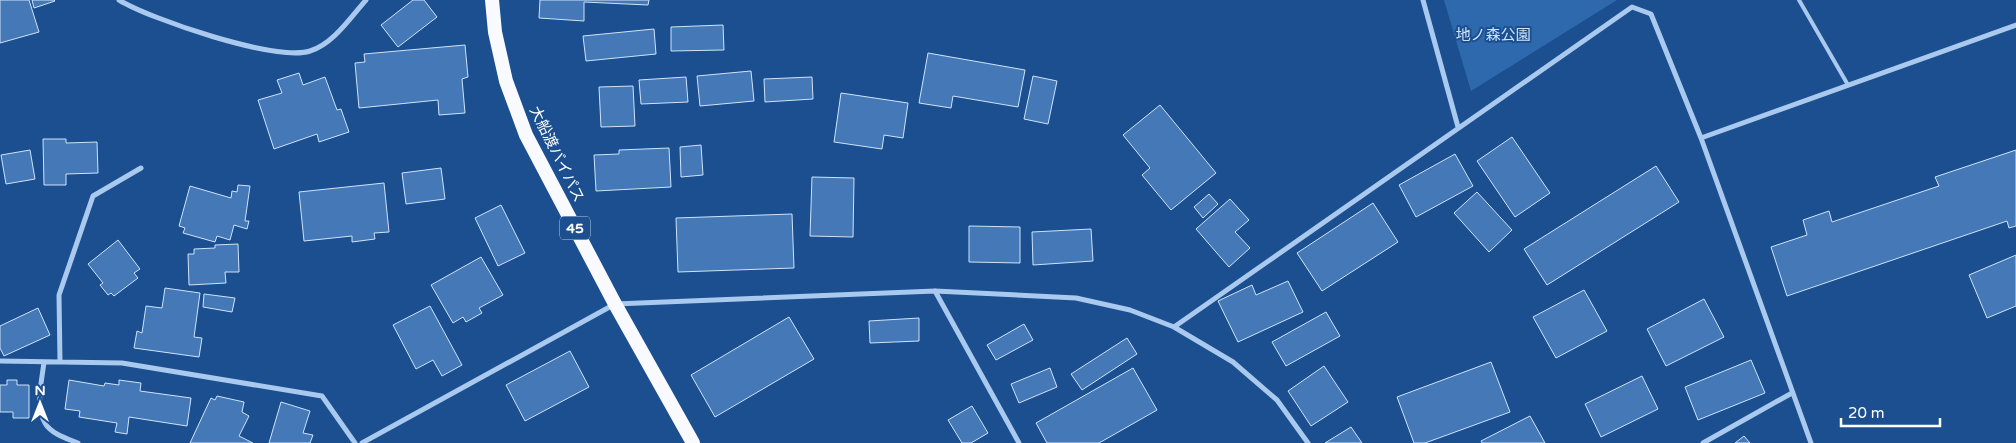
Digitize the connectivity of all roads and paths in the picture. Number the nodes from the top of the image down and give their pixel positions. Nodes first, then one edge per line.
1 (119, 0) edge
2 (366, 0) edge
3 (492, 0) edge
4 (1422, 0) edge
5 (1799, 0) edge
6 (2016, 24) edge
7 (1848, 85) junction
8 (1458, 127) junction
9 (1701, 138) junction
10 (141, 168) dead end
11 (935, 292) junction
12 (615, 304) junction
13 (1174, 327) junction
14 (0, 361) edge
15 (44, 362) junction
16 (60, 362) junction
17 (1792, 393) junction
18 (78, 443) edge
19 (355, 443) edge
20 (362, 443) edge
21 (693, 443) edge
22 (1019, 443) edge
23 (1308, 443) edge
24 (1703, 443) edge
25 (1811, 443) edge

1 - 2 street
3 - 12 highway, 大船渡バイパス / 45
4 - 8 street
5 - 7 lane
6 - 7 street
7 - 9 street
8 - 9 street
8 - 13 street
9 - 17 street
10 - 16 street
11 - 12 street
11 - 13 street
11 - 22 street
12 - 20 street
12 - 21 highway, 大船渡バイパス / 45
13 - 23 street
14 - 15 street
15 - 16 street
15 - 18 street
16 - 19 street
17 - 24 street
17 - 25 street

